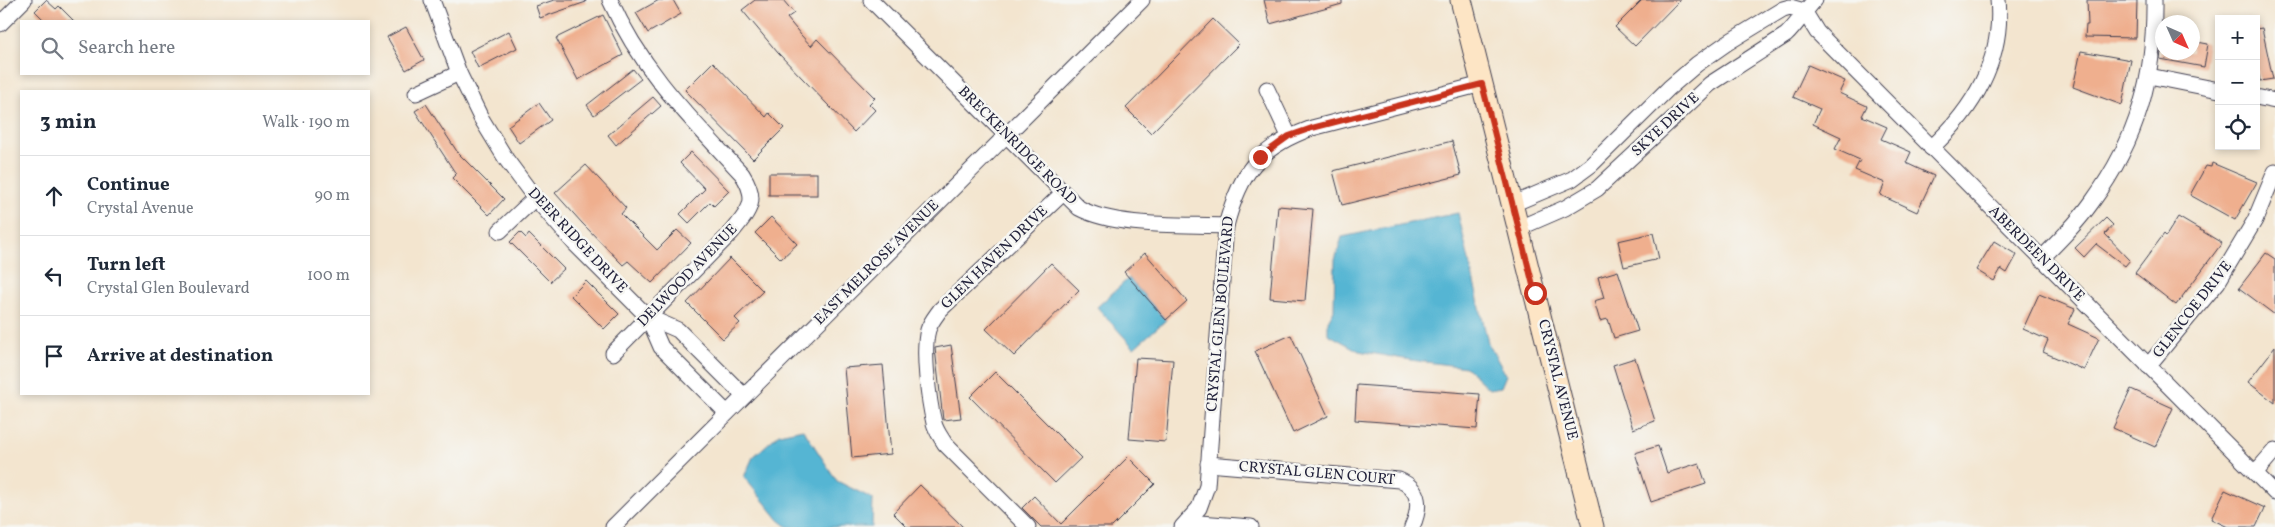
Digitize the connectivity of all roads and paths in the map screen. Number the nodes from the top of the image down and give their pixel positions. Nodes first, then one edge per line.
1 (24, 0) edge
2 (432, 0) edge
3 (610, 0) edge
4 (871, 0) edge
5 (1142, 0) edge
6 (1461, 0) edge
7 (1998, 0) edge
8 (2154, 0) edge
9 (1810, 5) edge
10 (0, 24) edge
11 (458, 74) junction
12 (2149, 76) junction
13 (1482, 84) junction
14 (2215, 89) edge
15 (1267, 90) dead end
16 (416, 93) dead end
17 (1663, 94) junction
18 (2260, 98) edge
19 (2275, 101) edge
20 (1670, 120) junction
21 (1006, 135) junction
22 (1289, 136) junction
23 (1931, 148) junction
24 (2275, 172) edge
25 (1063, 193) junction
26 (535, 198) junction
27 (1512, 204) junction
28 (1226, 226) junction
29 (1519, 228) junction
30 (500, 231) dead end
31 (2041, 260) junction
32 (648, 317) junction
33 (613, 353) dead end
34 (2148, 366) junction
35 (744, 396) junction
36 (727, 413) junction
37 (2275, 450) edge
38 (1208, 464) junction
39 (2255, 473) junction
40 (2275, 493) edge
41 (1185, 525) edge
42 (613, 527) edge
43 (1028, 527) edge
44 (1251, 527) edge
45 (1412, 527) edge
46 (1593, 527) edge

1 - 10 street
2 - 11 street, DEER RIDGE DRIVE
3 - 32 street, DELWOOD AVENUE
4 - 21 street, BRECKENRIDGE ROAD
5 - 21 street, EAST MELROSE AVENUE
6 - 13 street, CRYSTAL AVENUE
7 - 23 street
8 - 12 street
9 - 17 street, SKYE DRIVE
9 - 20 street, SKYE DRIVE
9 - 23 street, ABERDEEN DRIVE
11 - 16 street
11 - 26 street, DEER RIDGE DRIVE
12 - 14 street
12 - 31 street
13 - 22 street, CRYSTAL GLEN BOULEVARD
13 - 27 street, CRYSTAL AVENUE
15 - 22 street
17 - 20 street
17 - 27 street, SKYE DRIVE
18 - 19 street
20 - 29 street, SKYE DRIVE
21 - 25 street, BRECKENRIDGE ROAD
21 - 35 street, EAST MELROSE AVENUE
22 - 28 street, CRYSTAL GLEN BOULEVARD
23 - 31 street, ABERDEEN DRIVE
24 - 34 street, GLENCOE DRIVE
25 - 28 street, BRECKENRIDGE ROAD
25 - 43 street, GLEN HAVEN DRIVE
26 - 30 street
26 - 32 street, DEER RIDGE DRIVE
27 - 29 street, CRYSTAL AVENUE
28 - 38 street, CRYSTAL GLEN BOULEVARD
29 - 46 street, CRYSTAL AVENUE
31 - 34 street, ABERDEEN DRIVE
32 - 33 street, DELWOOD AVENUE
32 - 35 street, DEER RIDGE DRIVE
32 - 36 street, DEER RIDGE DRIVE
34 - 39 street, ABERDEEN DRIVE
35 - 36 street, EAST MELROSE AVENUE
36 - 42 street, EAST MELROSE AVENUE
37 - 39 street
38 - 41 street, CRYSTAL GLEN BOULEVARD
38 - 45 street, CRYSTAL GLEN COURT
39 - 40 street, ABERDEEN DRIVE
41 - 44 street

